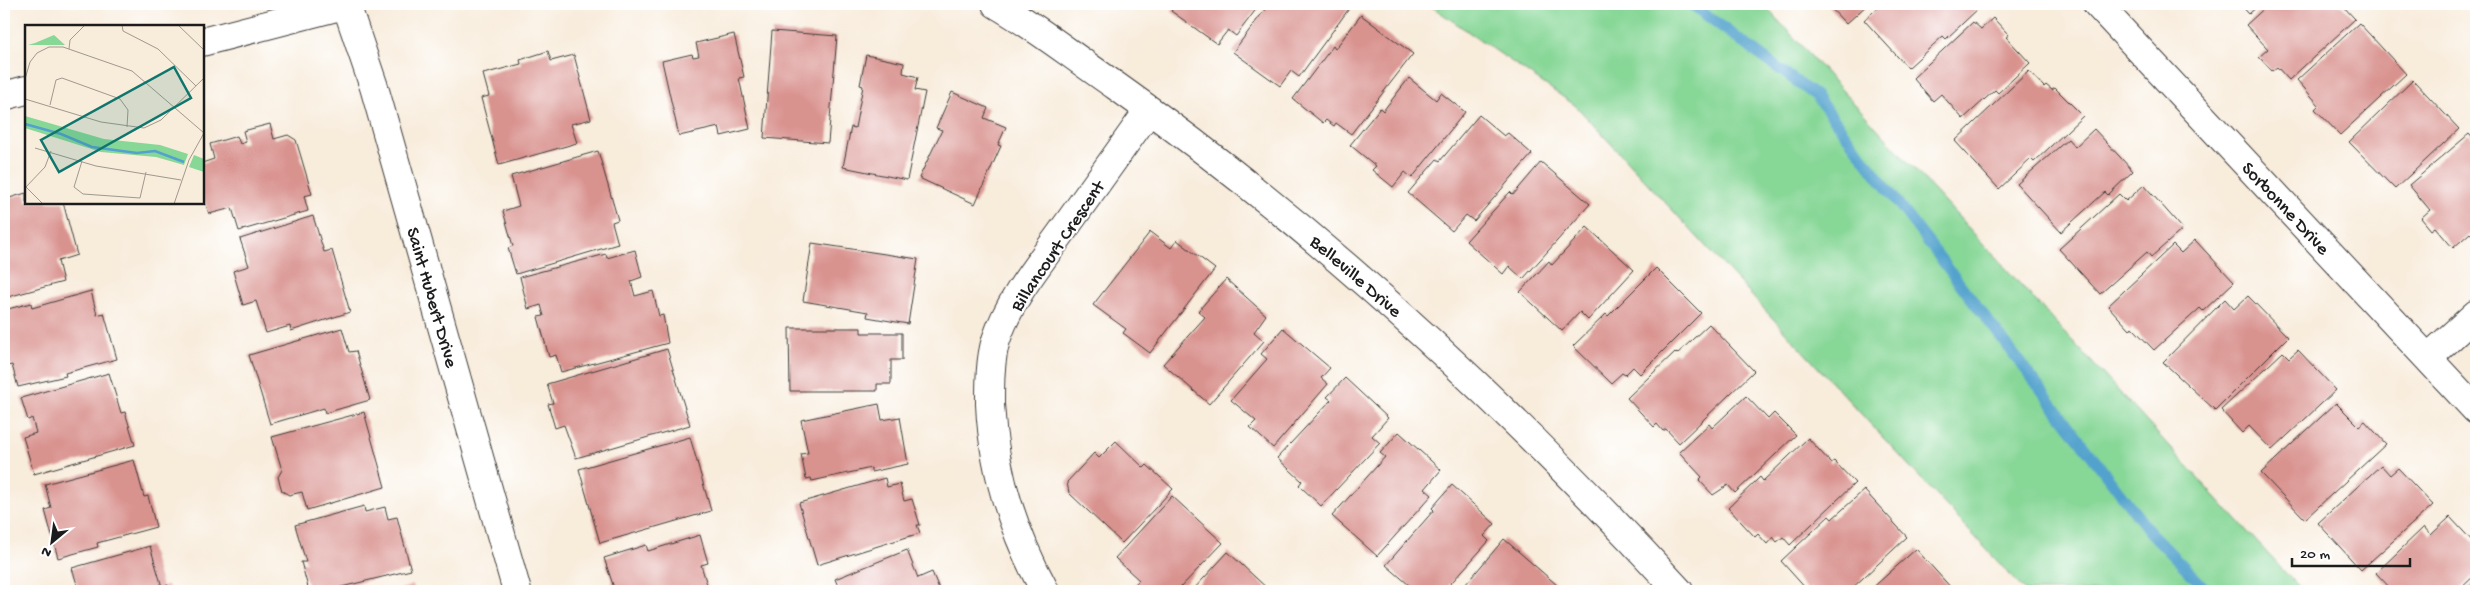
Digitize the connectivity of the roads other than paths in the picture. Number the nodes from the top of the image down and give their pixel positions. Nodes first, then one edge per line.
1 (347, 4) edge
2 (996, 4) edge
3 (2097, 4) edge
4 (204, 41) edge
5 (25, 90) edge
6 (4, 96) edge
7 (1149, 110) junction
8 (2476, 314) edge
9 (2428, 358) junction
10 (2476, 410) edge
11 (517, 591) edge
12 (1045, 591) edge
13 (1679, 591) edge

1 - 4 street
1 - 11 street, Saint Hubert Drive
2 - 7 street, Belleville Drive
3 - 9 street, Sorbonne Drive
5 - 6 street
7 - 12 street, Billancourt Crescent
7 - 13 street, Belleville Drive
8 - 9 street
9 - 10 street, Sorbonne Drive

